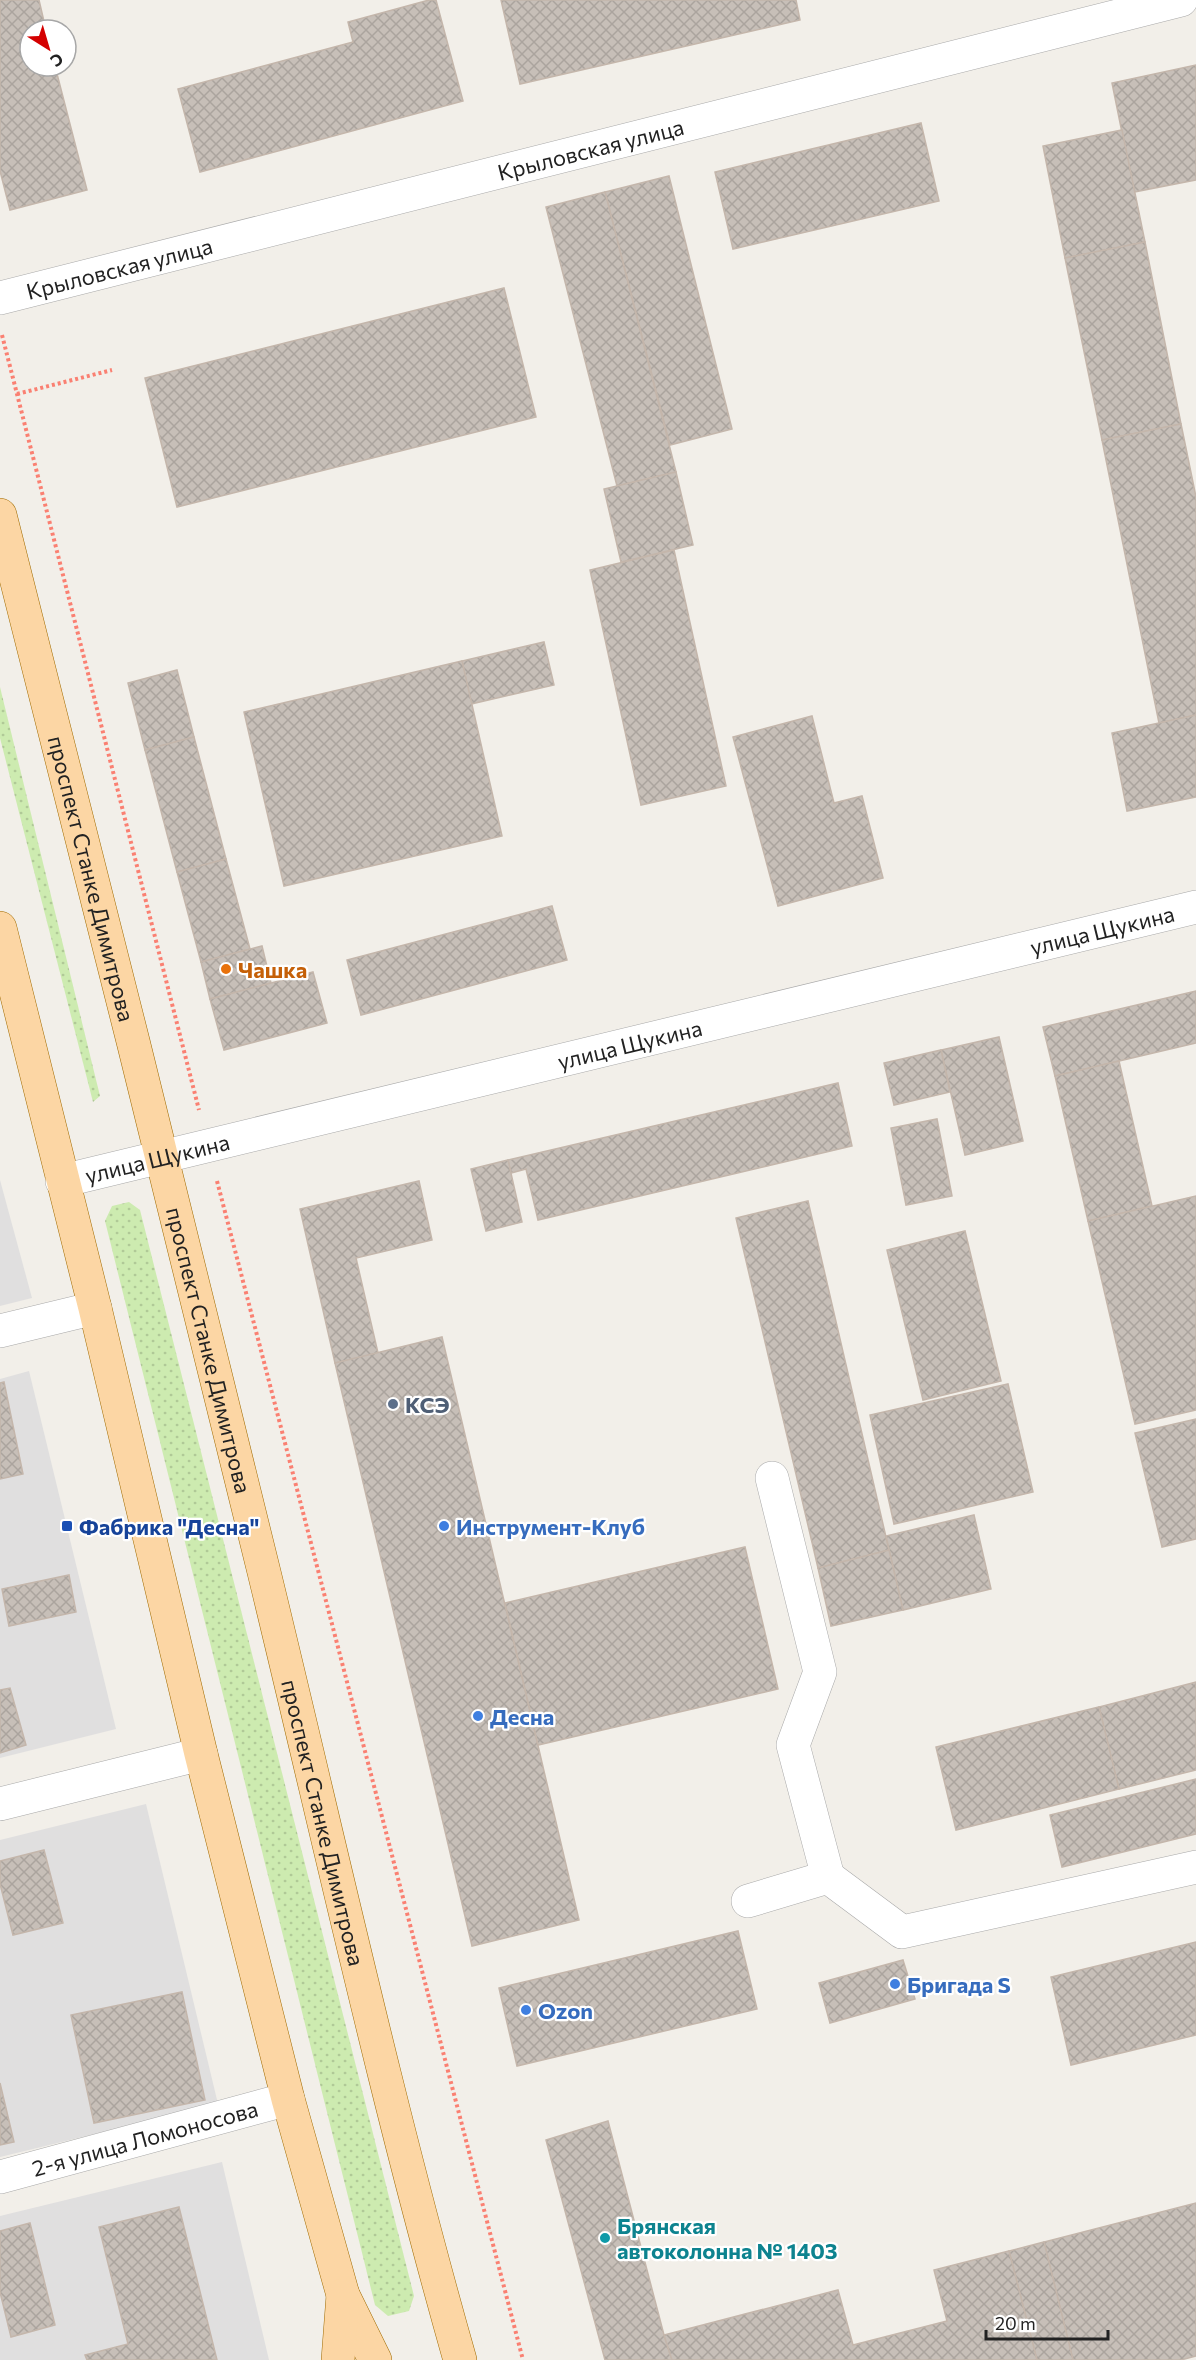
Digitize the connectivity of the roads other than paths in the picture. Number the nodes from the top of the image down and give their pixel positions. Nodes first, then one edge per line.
1 (1181, 0) edge
2 (0, 298) edge
3 (0, 515) edge
4 (1196, 907) edge
5 (0, 928) edge
6 (163, 1157) junction
7 (63, 1181) junction
8 (95, 1308) junction
9 (0, 1331) edge
10 (772, 1478) dead end
11 (201, 1754) junction
12 (0, 1804) edge
13 (1196, 1867) edge
14 (828, 1877) junction
15 (748, 1901) dead end
16 (288, 2099) junction
17 (0, 2177) edge
18 (437, 2277) junction
19 (343, 2295) junction
20 (338, 2360) edge
21 (375, 2360) edge
22 (435, 2360) edge
23 (460, 2360) edge

1 - 2 street, Крыловская улица
3 - 6 main road, проспект Станке Димитрова
4 - 6 street, улица Щукина
5 - 7 main road
6 - 7 street, улица Щукина
6 - 18 main road, проспект Станке Димитрова
7 - 8 main road
8 - 9 street
8 - 11 main road
10 - 14 street
11 - 12 street
11 - 16 main road
13 - 14 street
14 - 15 street
16 - 17 street, 2-я улица Ломоносова
16 - 19 main road
18 - 22 main road
18 - 23 main road, проспект Станке Димитрова
19 - 20 main road
19 - 21 main road

